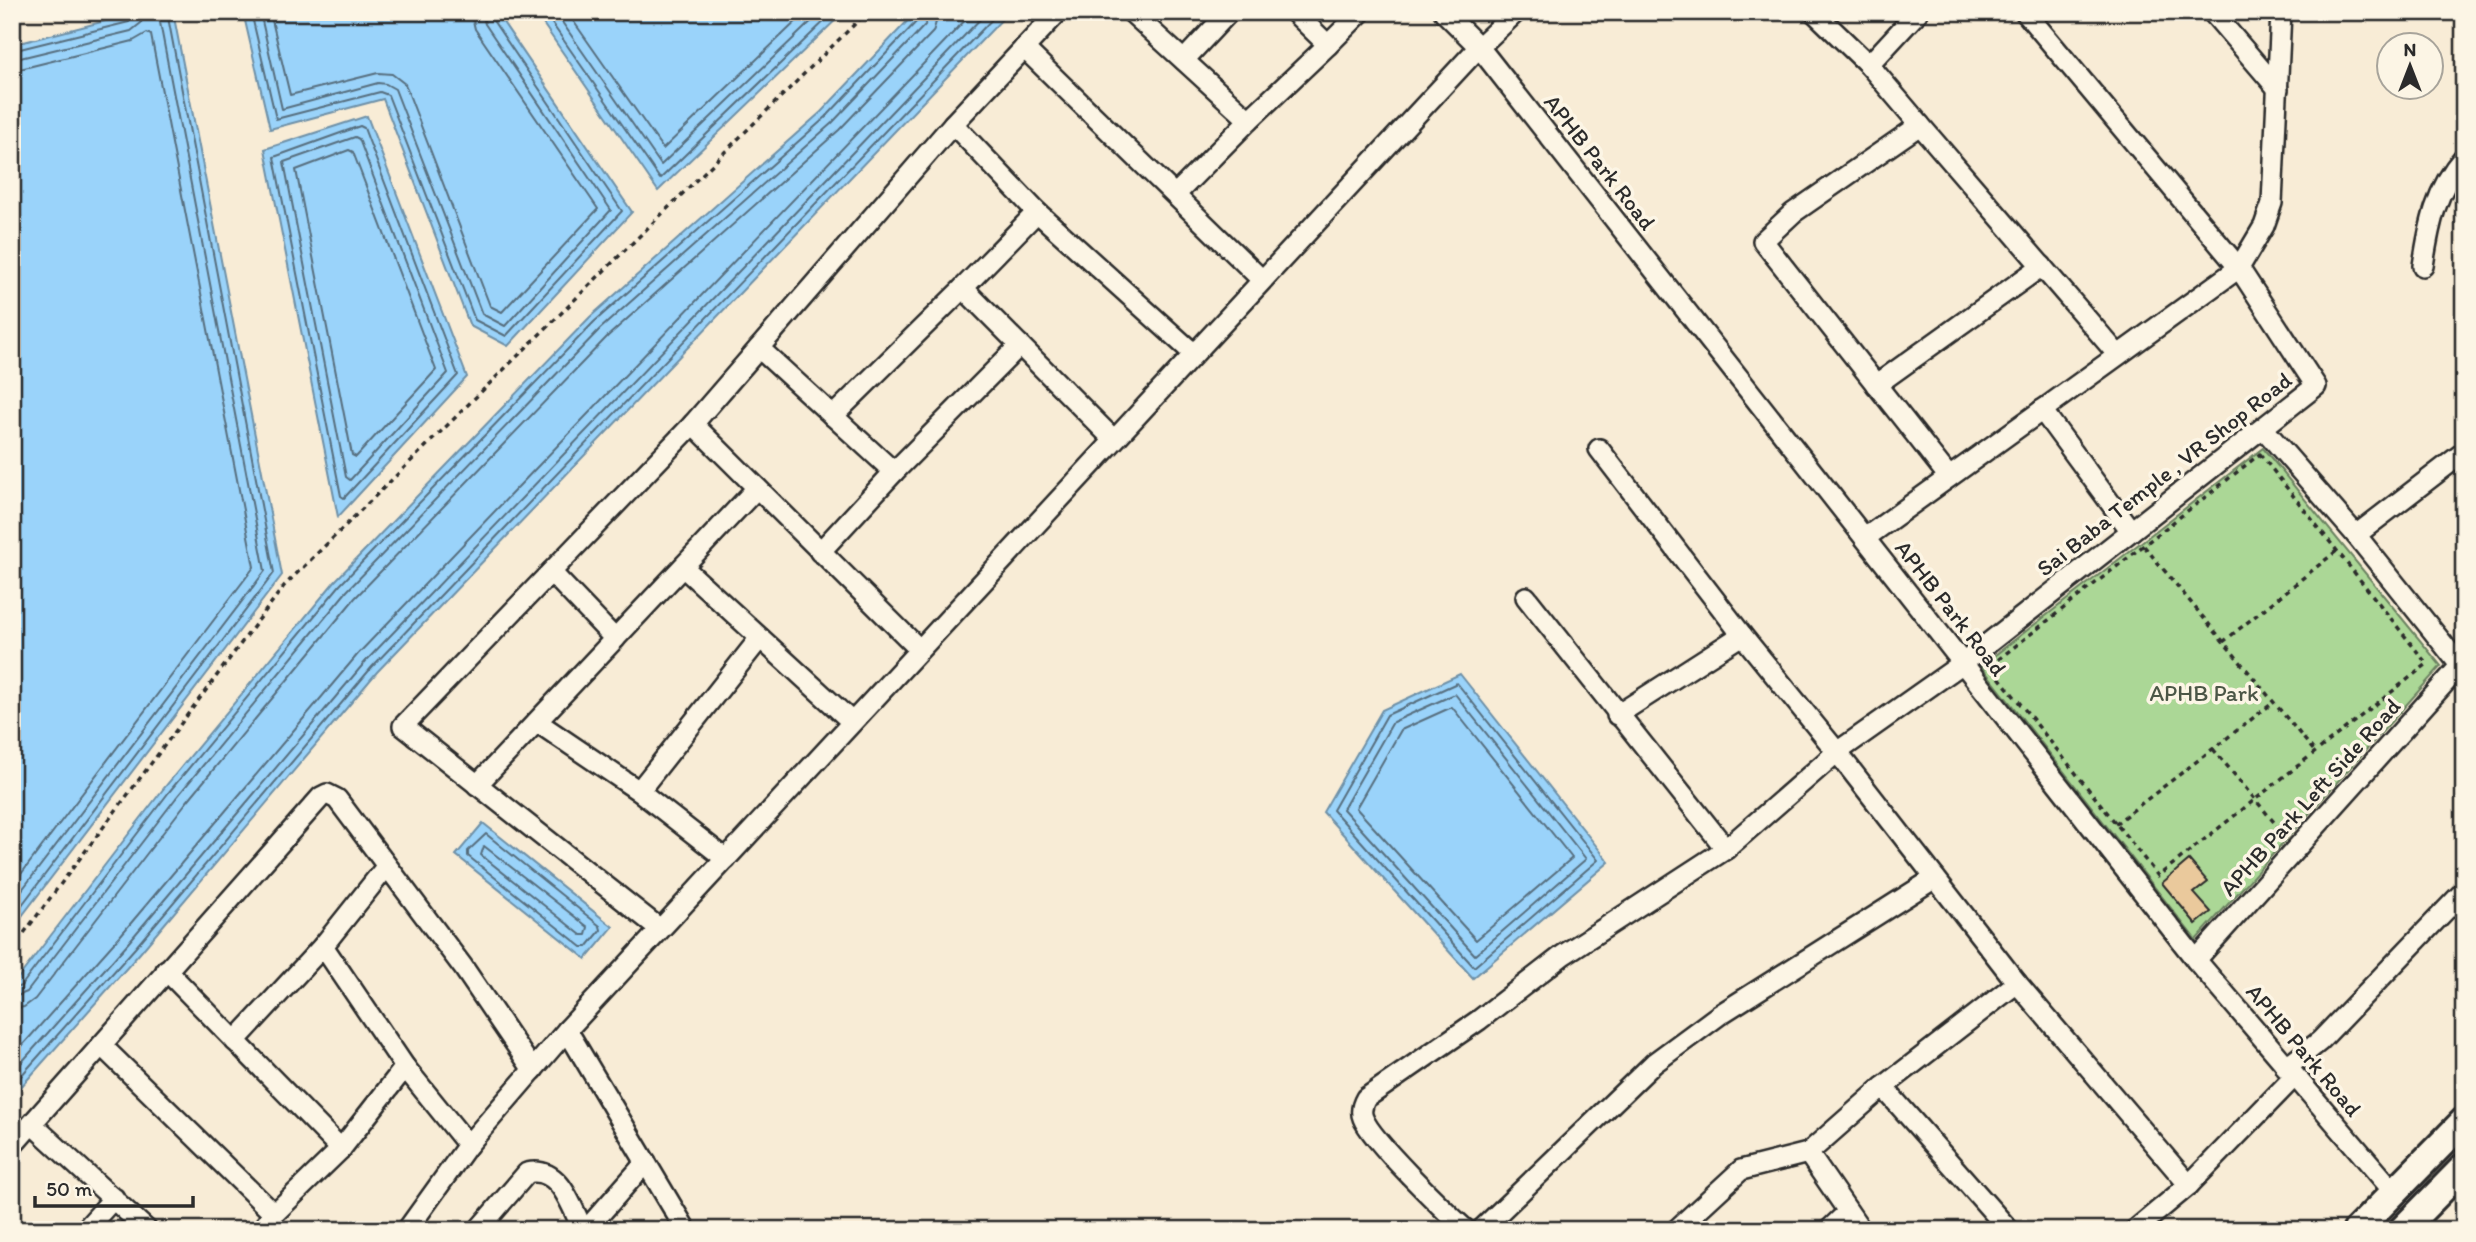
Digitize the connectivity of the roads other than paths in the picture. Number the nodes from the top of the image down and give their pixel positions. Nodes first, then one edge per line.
1 (1058, 12) edge
2 (1131, 12) edge
3 (1229, 12) edge
4 (1294, 12) edge
5 (1361, 12) edge
6 (1444, 12) edge
7 (1516, 12) edge
8 (1814, 12) edge
9 (1919, 12) edge
10 (2025, 12) edge
11 (2212, 12) edge
12 (2281, 12) edge
13 (1328, 45) junction
14 (1479, 47) junction
15 (1024, 48) junction
16 (1184, 60) junction
17 (1869, 65) junction
18 (2278, 89) junction
19 (1249, 120) junction
20 (953, 124) junction
21 (1920, 125) junction
22 (2464, 157) edge
23 (1176, 194) junction
24 (1037, 212) junction
25 (2042, 266) junction
26 (2423, 266) dead end
27 (2239, 268) junction
28 (1261, 279) junction
29 (963, 288) junction
30 (1020, 345) junction
31 (759, 348) junction
32 (1192, 353) junction
33 (2118, 355) junction
34 (1876, 385) junction
35 (2042, 410) junction
36 (833, 416) junction
37 (693, 424) junction
38 (2263, 428) junction
39 (1113, 439) junction
40 (1599, 449) dead end
41 (2464, 452) edge
42 (894, 472) junction
43 (1949, 477) junction
44 (757, 488) junction
45 (2356, 535) junction
46 (1865, 538) junction
47 (2137, 538) junction
48 (820, 552) junction
49 (683, 567) junction
50 (551, 572) junction
51 (1526, 597) dead end
52 (1742, 635) junction
53 (760, 638) junction
54 (615, 639) junction
55 (919, 649) junction
56 (1963, 663) junction
57 (2462, 668) edge
58 (1617, 715) junction
59 (537, 722) junction
60 (852, 722) junction
61 (1838, 752) junction
62 (477, 785) junction
63 (639, 791) junction
64 (1726, 849) junction
65 (726, 859) junction
66 (386, 867) junction
67 (1935, 878) junction
68 (2464, 891) edge
69 (660, 929) junction
70 (323, 946) junction
71 (2196, 960) junction
72 (166, 970) junction
73 (2017, 983) junction
74 (559, 1040) junction
75 (235, 1041) junction
76 (102, 1046) junction
77 (405, 1067) junction
78 (533, 1070) junction
79 (2290, 1073) junction
80 (1882, 1087) junction
81 (2464, 1121) edge
82 (33, 1125) junction
83 (468, 1144) junction
84 (12, 1146) edge
85 (341, 1149) junction
86 (1808, 1153) junction
87 (646, 1162) junction
88 (2464, 1167) edge
89 (2189, 1185) junction
90 (2394, 1192) junction
91 (114, 1198) junction
92 (1848, 1212) junction
93 (274, 1213) junction
94 (1460, 1228) edge
95 (85, 1230) edge
96 (148, 1230) edge
97 (261, 1230) edge
98 (407, 1230) edge
99 (478, 1230) edge
100 (584, 1230) edge
101 (686, 1230) edge
102 (1481, 1230) edge
103 (1675, 1230) edge
104 (1829, 1230) edge
105 (1861, 1230) edge
106 (2009, 1230) edge
107 (2135, 1230) edge
108 (2357, 1230) edge
109 (2402, 1230) edge

1 - 15 street
2 - 16 street
3 - 16 street
4 - 13 street
5 - 13 street
6 - 14 street, APHB Park Road
7 - 14 street
8 - 17 street
9 - 17 street
10 - 27 street
11 - 18 street
12 - 18 street
13 - 19 street
14 - 28 street
14 - 46 street, APHB Park Road
15 - 20 street
15 - 23 street
16 - 19 street
17 - 21 street
18 - 27 street
19 - 23 street
20 - 24 street
20 - 31 street
21 - 25 street
21 - 34 street
22 - 26 street
23 - 28 street
24 - 29 street
24 - 32 street
25 - 33 street
25 - 34 street
27 - 33 street
27 - 38 street, Sai Baba Temple , VR Shop Road
28 - 32 street
29 - 30 street
29 - 36 street
30 - 39 street
30 - 42 street
31 - 36 street
31 - 37 street
32 - 39 street
33 - 35 street
34 - 43 street
35 - 43 street
35 - 47 street
36 - 42 street
37 - 44 street
37 - 50 street
38 - 45 street
38 - 47 street, Sai Baba Temple , VR Shop Road
39 - 55 street
40 - 52 street
41 - 45 street
42 - 48 street
43 - 46 street
44 - 48 street
44 - 49 street
45 - 57 street
46 - 56 street, APHB Park Road
47 - 56 street, Sai Baba Temple , VR Shop Road
48 - 55 street
49 - 53 street
49 - 54 street
50 - 54 street
50 - 62 street
51 - 58 street
52 - 58 street
52 - 61 street
53 - 60 street
53 - 63 street
54 - 59 street
55 - 60 street
56 - 61 street, Sai Baba Temple , VR Shop Road
56 - 71 street, APHB Park Road
57 - 71 street, APHB Park Left Side Road
58 - 64 street
59 - 62 street
59 - 63 street
60 - 65 street
61 - 64 street, Sai Baba Temple , VR Shop Road
61 - 67 street
62 - 69 street
63 - 65 street
64 - 94 street, Sai Baba Temple , VR Shop Road
65 - 69 street
66 - 70 street
66 - 72 street
66 - 78 street
67 - 73 street
67 - 102 street
68 - 79 street
69 - 74 street
70 - 75 street
70 - 77 street
71 - 79 street, APHB Park Road
72 - 75 street
72 - 76 street
73 - 80 street
73 - 89 street
74 - 78 street
74 - 87 street
75 - 85 street
76 - 82 street
76 - 93 street
77 - 83 street
77 - 85 street
78 - 83 street
79 - 89 street
79 - 90 street, APHB Park Road
80 - 86 street
80 - 106 street
81 - 90 main road
82 - 84 street
82 - 91 street
83 - 98 street
85 - 93 street
86 - 92 street
86 - 103 street
87 - 100 street
87 - 101 street
88 - 109 main road
89 - 107 street
90 - 108 main road
91 - 95 street
91 - 96 street
92 - 104 street
92 - 105 street
93 - 97 street
99 - 100 street

